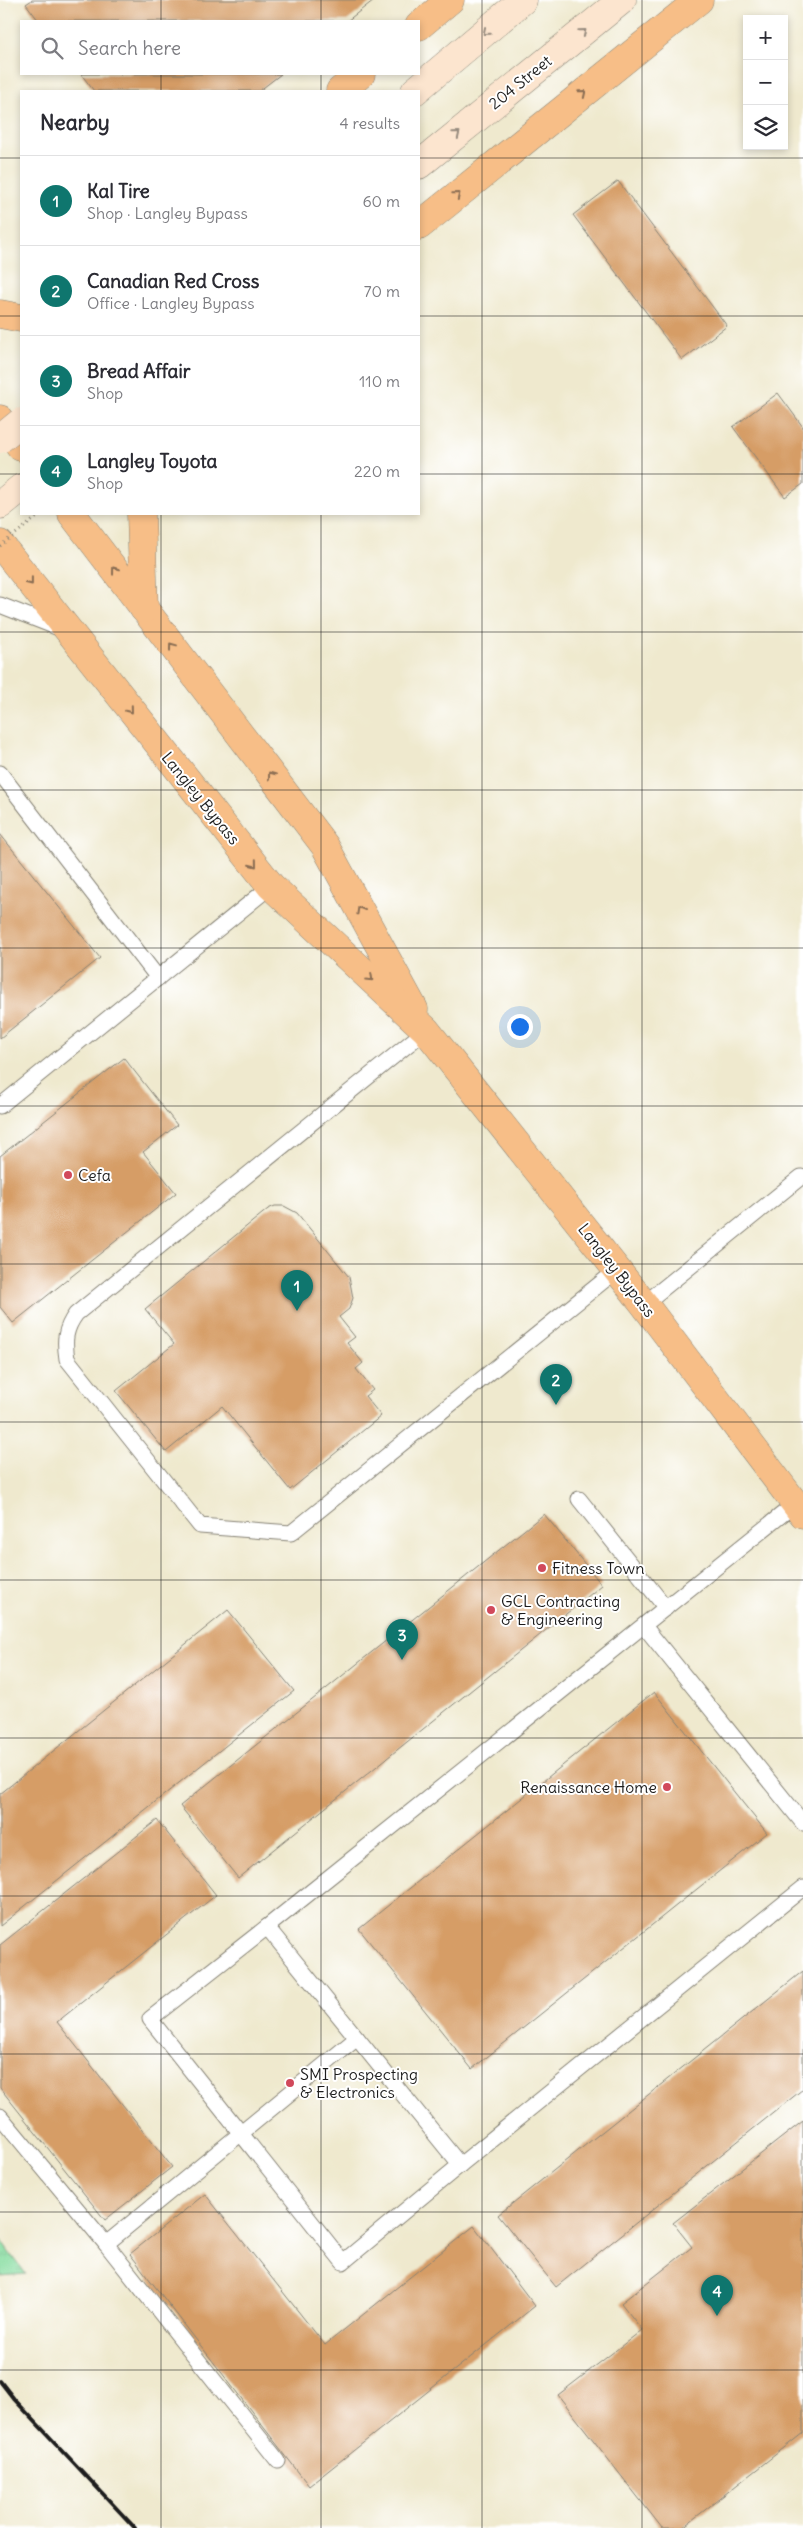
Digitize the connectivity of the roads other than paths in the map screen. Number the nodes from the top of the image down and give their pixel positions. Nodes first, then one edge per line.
1 (450, 0) edge
2 (523, 0) edge
3 (622, 0) edge
4 (699, 0) edge
5 (420, 25) edge
6 (360, 75) edge
7 (341, 90) edge
8 (416, 90) edge
9 (420, 164) edge
10 (420, 225) edge
11 (0, 314) edge
12 (20, 318) edge
13 (0, 419) edge
14 (20, 423) edge
15 (0, 439) edge
16 (20, 446) edge
17 (20, 489) edge
18 (0, 506) edge
19 (73, 515) edge
20 (141, 515) edge
21 (0, 545) edge
22 (0, 605) edge
23 (144, 609) junction
24 (68, 632) junction
25 (0, 773) edge
26 (271, 886) junction
27 (158, 978) junction
28 (426, 1030) junction
29 (0, 1106) edge
30 (801, 1178) dead end
31 (617, 1270) junction
32 (644, 1304) junction
33 (579, 1499) dead end
34 (800, 1505) edge
35 (666, 1608) junction
36 (644, 1626) junction
37 (803, 1823) edge
38 (803, 1888) edge
39 (267, 1927) junction
40 (357, 2038) junction
41 (0, 2116) edge
42 (241, 2133) junction
43 (460, 2165) junction
44 (106, 2244) junction
45 (278, 2462) dead end

1 - 5 highway
2 -> 8 main road
9 -> 3 main road, 204 Street
10 -> 4 highway
6 - 7 highway
11 - 12 highway
13 - 16 highway
14 - 15 main road, bridge
17 - 18 main road
23 -> 19 highway, Langley Bypass
20 - 23 highway
21 -> 24 highway, Langley Bypass
22 - 24 lane
28 -> 23 highway, Langley Bypass
24 -> 26 highway, Langley Bypass
25 - 27 lane
26 - 27 lane
26 -> 28 highway, Langley Bypass
27 - 29 lane
28 - 31 highway, Langley Bypass
28 - 31 lane
30 - 32 lane
31 - 32 highway, Langley Bypass
32 - 34 highway, Langley Bypass
33 - 35 lane
34 - 35 lane
35 - 36 lane
36 - 37 lane
36 - 39 lane
38 - 43 lane
39 - 40 lane
39 - 42 lane
40 - 42 lane
40 - 43 lane
41 - 44 lane
42 - 43 lane
42 - 44 lane
44 - 45 lane

